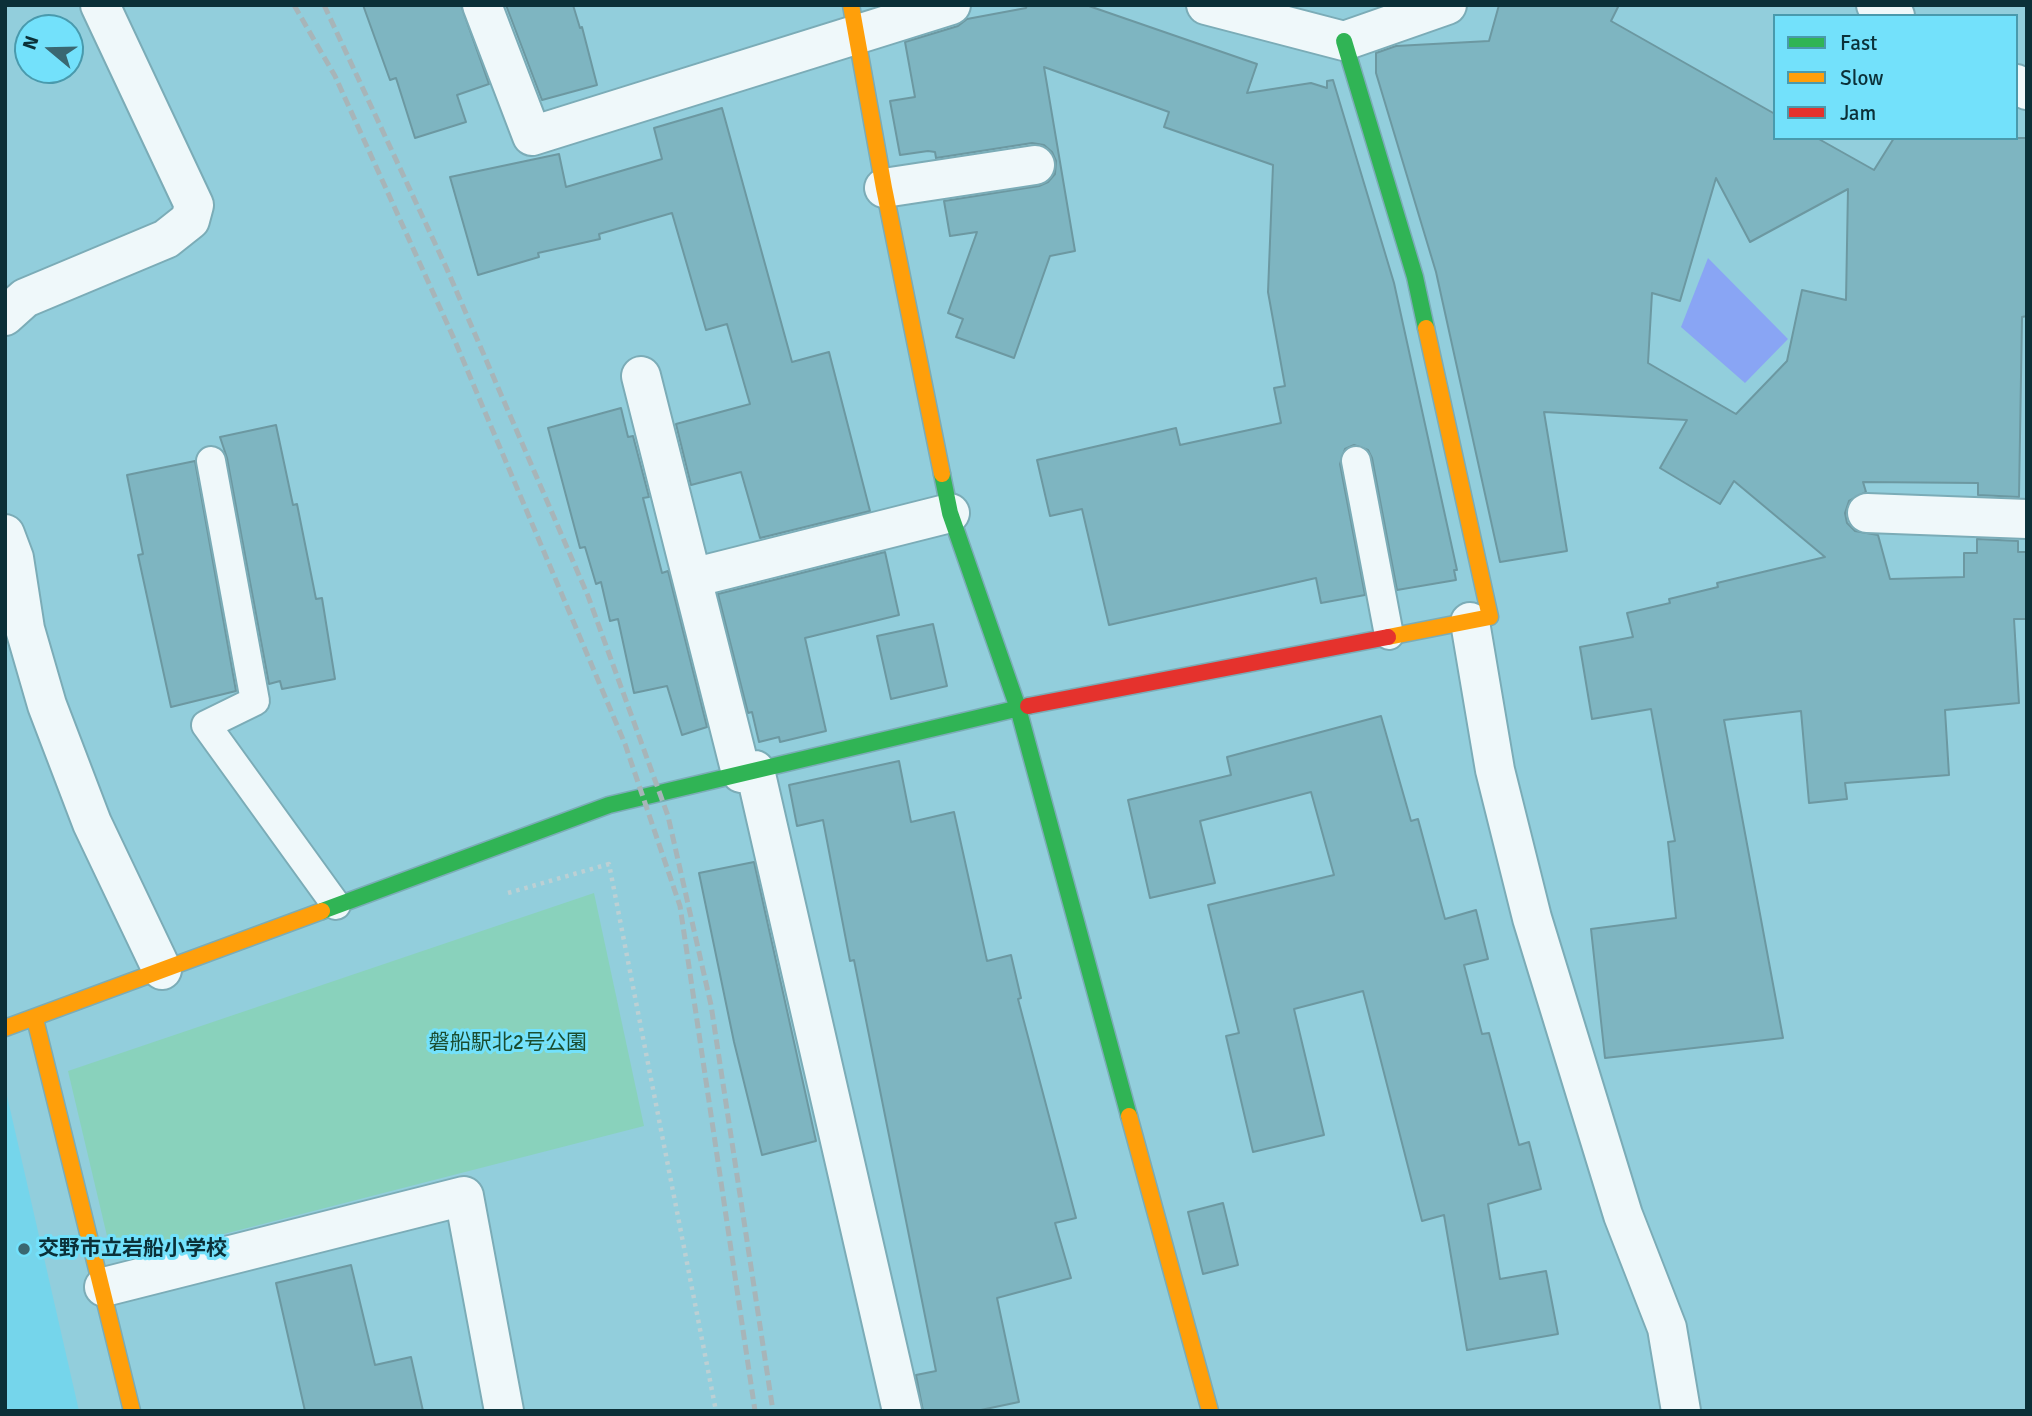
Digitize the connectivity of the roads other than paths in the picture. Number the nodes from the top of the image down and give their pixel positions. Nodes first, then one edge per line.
1 (100, 5) edge
2 (482, 5) edge
3 (951, 5) edge
4 (1206, 5) edge
5 (1447, 5) edge
6 (1876, 5) edge
7 (1892, 14) edge
8 (854, 21) edge
9 (1343, 41) junction
10 (1035, 165) dead end
11 (884, 188) junction
12 (5, 316) edge
13 (641, 376) dead end
14 (211, 461) dead end
15 (1356, 461) dead end
16 (950, 513) junction
17 (1867, 513) dead end
18 (2027, 519) edge
19 (5, 534) edge
20 (692, 578) junction
21 (1471, 622) junction
22 (15, 631) edge
23 (1389, 635) junction
24 (1018, 708) junction
25 (748, 772) junction
26 (337, 905) junction
27 (162, 970) junction
28 (35, 1019) junction
29 (5, 1028) edge
30 (104, 1287) junction
31 (132, 1411) edge
32 (504, 1411) edge
33 (902, 1411) edge
34 (1210, 1411) edge
35 (1681, 1411) edge

1 - 12 street
2 - 8 street
3 - 8 street
4 - 9 street
5 - 9 street
6 - 7 street
8 - 11 street
9 - 21 street
10 - 11 street
11 - 16 street
13 - 20 street
14 - 26 lane
15 - 23 lane
16 - 20 street
16 - 24 street
17 - 18 street
19 - 22 street
20 - 25 street
21 - 23 street
21 - 35 street
22 - 27 street
23 - 24 street
24 - 25 street
24 - 34 street
25 - 26 street
25 - 33 street
26 - 27 street
27 - 28 street
28 - 29 street
28 - 30 street
30 - 31 street
30 - 32 street

